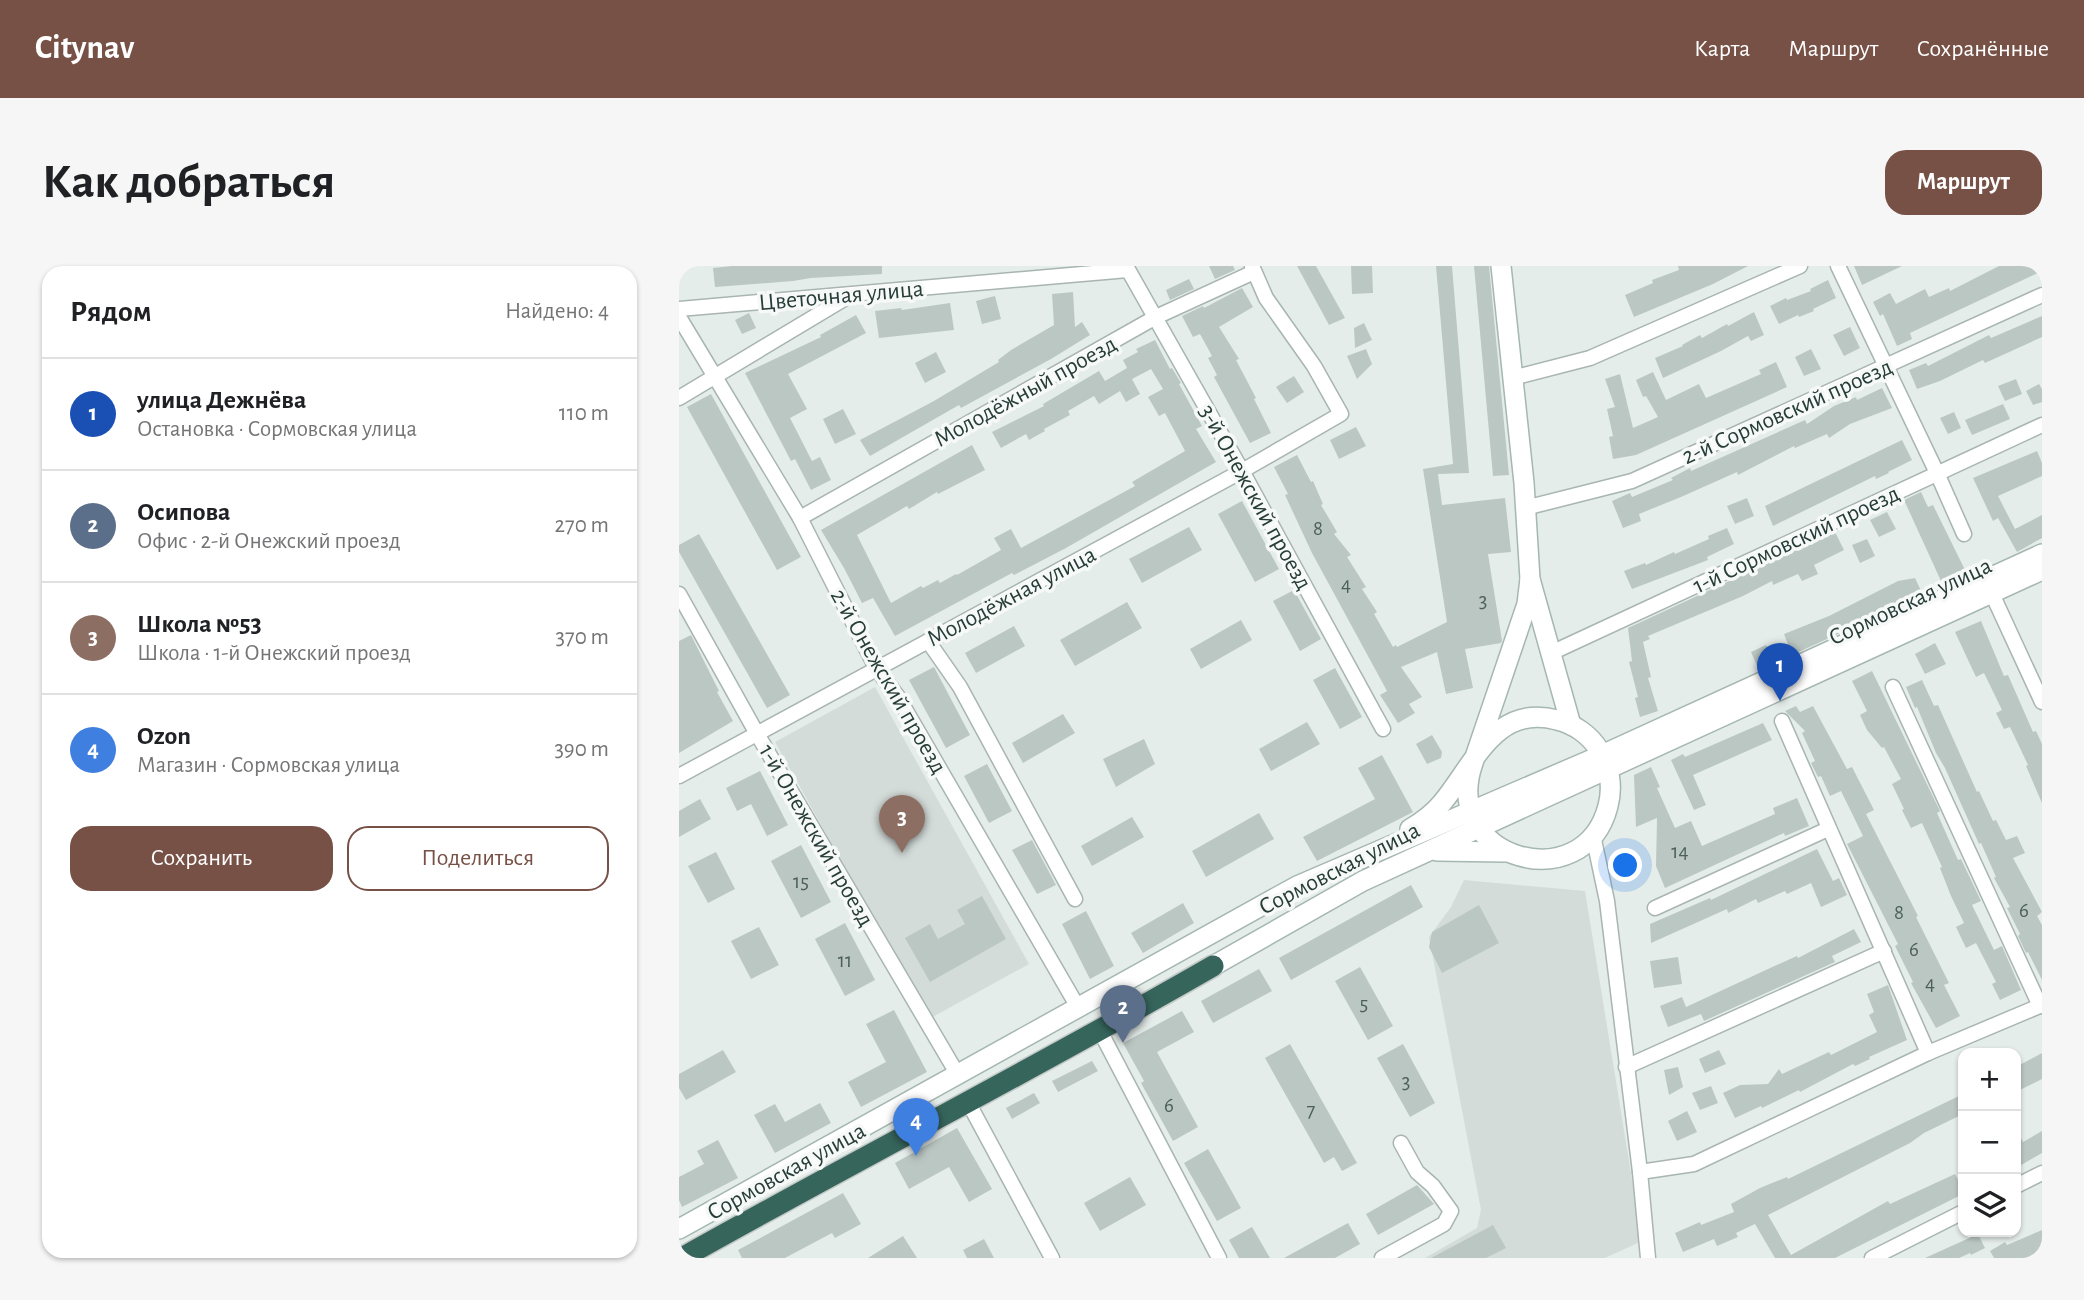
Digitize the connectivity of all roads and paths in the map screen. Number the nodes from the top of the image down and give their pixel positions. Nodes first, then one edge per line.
1 (1500, 266) edge
2 (1800, 266) edge
3 (1838, 266) edge
4 (1127, 268) edge
5 (1253, 269) edge
6 (853, 293) junction
7 (2042, 295) edge
8 (679, 309) edge
9 (679, 317) edge
10 (1156, 317) junction
11 (1886, 367) junction
12 (713, 377) junction
13 (1511, 378) junction
14 (679, 397) edge
15 (2042, 425) edge
16 (1242, 471) junction
17 (1937, 473) junction
18 (1525, 508) junction
19 (800, 518) junction
20 (1964, 534) dead end
21 (2042, 554) edge
22 (2042, 569) edge
23 (1530, 579) junction
24 (1989, 586) junction
25 (679, 594) edge
26 (928, 641) junction
27 (1551, 653) junction
28 (876, 668) junction
29 (1893, 687) dead end
30 (2042, 702) edge
31 (1782, 721) dead end
32 (1571, 725) junction
33 (1383, 729) dead end
34 (757, 732) junction
35 (1473, 762) junction
36 (1605, 762) junction
37 (679, 776) edge
38 (1475, 820) junction
39 (1828, 829) junction
40 (1593, 835) junction
41 (1506, 852) junction
42 (1423, 853) junction
43 (1357, 861) junction
44 (1315, 879) junction
45 (1075, 899) dead end
46 (1326, 900) junction
47 (1655, 908) dead end
48 (1884, 951) junction
49 (1213, 966) joint
50 (2041, 1005) edge
51 (1079, 1009) junction
52 (1100, 1031) junction
53 (1928, 1053) junction
54 (1626, 1067) junction
55 (958, 1075) junction
56 (968, 1102) junction
57 (1401, 1143) dead end
58 (1640, 1172) junction
59 (2042, 1173) edge
60 (2021, 1184) edge
61 (1958, 1215) edge
62 (679, 1229) edge
63 (682, 1258) edge
64 (1052, 1258) edge
65 (1219, 1258) edge
66 (1382, 1258) edge
67 (1648, 1258) edge
68 (1872, 1258) edge

1 - 13 main road
2 - 13 street
3 - 11 street
4 - 6 street, Цветочная улица
4 - 10 street, 3-й Онежский проезд
5 - 10 street, Молодёжный проезд
5 - 16 street, Молодёжная улица
6 - 8 street, Цветочная улица
6 - 12 street
7 - 11 street, 2-й Сормовский проезд
9 - 12 street, 2-й Онежский проезд
10 - 16 street, 3-й Онежский проезд
10 - 19 street, Молодёжный проезд
11 - 17 street
11 - 18 street, 2-й Сормовский проезд
12 - 14 street
12 - 19 street, 2-й Онежский проезд
13 - 18 main road
15 - 17 street, 1-й Сормовский проезд
16 - 26 street, Молодёжная улица
16 - 33 street, 3-й Онежский проезд
17 - 20 street
17 - 27 street, 1-й Сормовский проезд
18 - 23 main road
19 - 28 street, 2-й Онежский проезд
21 - 24 main road, Сормовская улица
22 - 24 main road, Сормовская улица
23 - 27 main road
23 - 35 main road
24 - 30 street
24 - 36 main road, Сормовская улица
25 - 34 street, 1-й Онежский проезд
26 - 28 street, Молодёжная улица
26 - 45 street
27 - 32 main road
28 - 34 street, Молодёжная улица
28 - 51 street, 2-й Онежский проезд
29 - 50 street
31 - 39 street
32 - 35 main road
32 - 36 main road
34 - 37 street, Молодёжная улица
34 - 55 street, 1-й Онежский проезд
35 - 38 main road
35 - 43 main road
36 - 38 main road, Сормовская улица
36 - 40 main road
38 - 41 main road
38 - 42 main road, Сормовская улица
38 - 43 main road, Сормовская улица
39 - 47 street
39 - 48 street
40 - 41 main road
40 - 54 street
41 - 42 main road
42 - 46 main road, Сормовская улица
43 - 44 main road, Сормовская улица
44 - 46 street
44 - 51 main road, Сормовская улица
46 - 49 main road, Сормовская улица
48 - 53 street
48 - 54 street
49 - 52 highway, Сормовская улица
50 - 53 street
51 - 55 main road, Сормовская улица
52 - 56 highway, Сормовская улица
52 - 65 street
53 - 58 street
54 - 58 street
55 - 62 main road, Сормовская улица
56 - 63 highway, Сормовская улица
56 - 64 street
57 - 66 street
58 - 67 street
59 - 60 street
61 - 68 street

